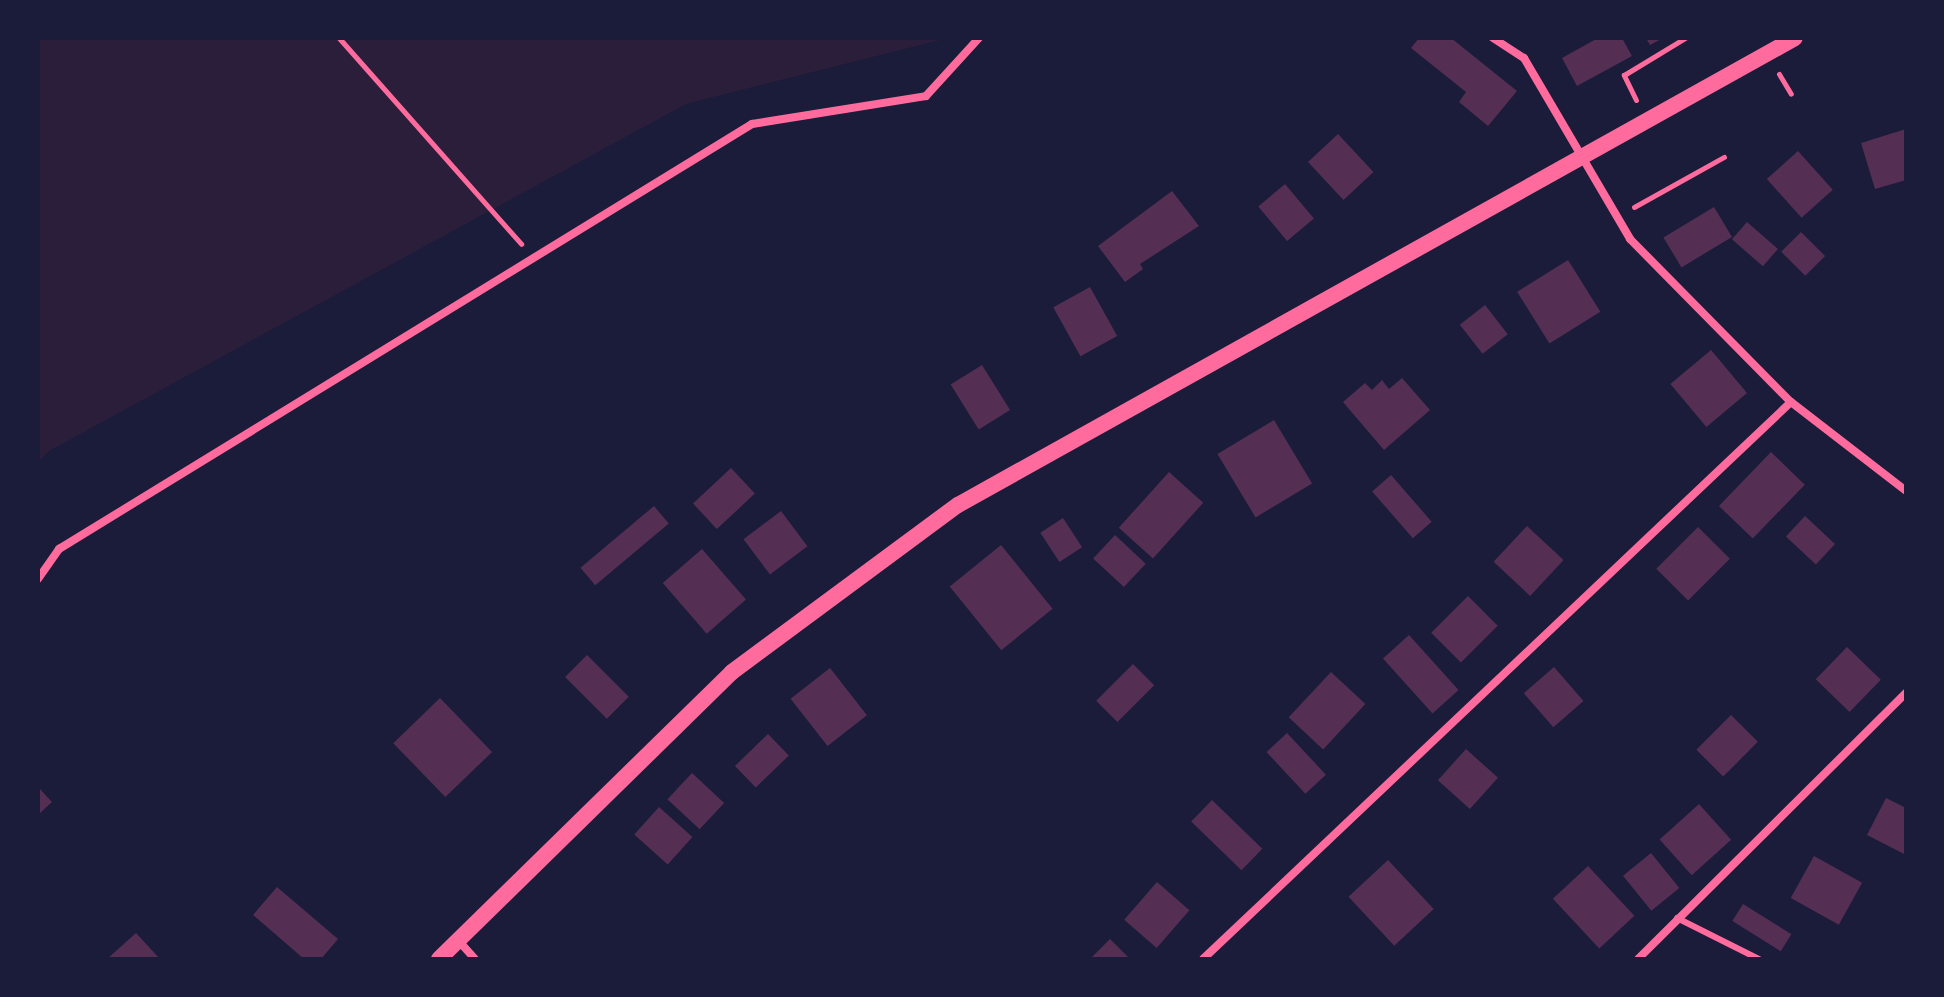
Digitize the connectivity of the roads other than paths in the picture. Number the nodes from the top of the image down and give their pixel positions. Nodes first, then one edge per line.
1 (979, 38) edge
2 (1493, 38) edge
3 (1795, 38) edge
4 (1585, 158) junction
5 (1791, 402) junction
6 (1906, 491) edge
7 (38, 579) edge
8 (1906, 693) edge
9 (1677, 918) junction
10 (456, 939) junction
11 (439, 959) edge
12 (475, 959) edge
13 (1203, 959) edge
14 (1638, 959) edge
15 (1759, 959) edge

1 - 7 street
2 - 4 street
3 - 4 main road
4 - 5 street
4 - 10 main road
5 - 6 street
5 - 13 street
8 - 9 street
9 - 14 street
9 - 15 lane
10 - 11 main road
10 - 12 street

